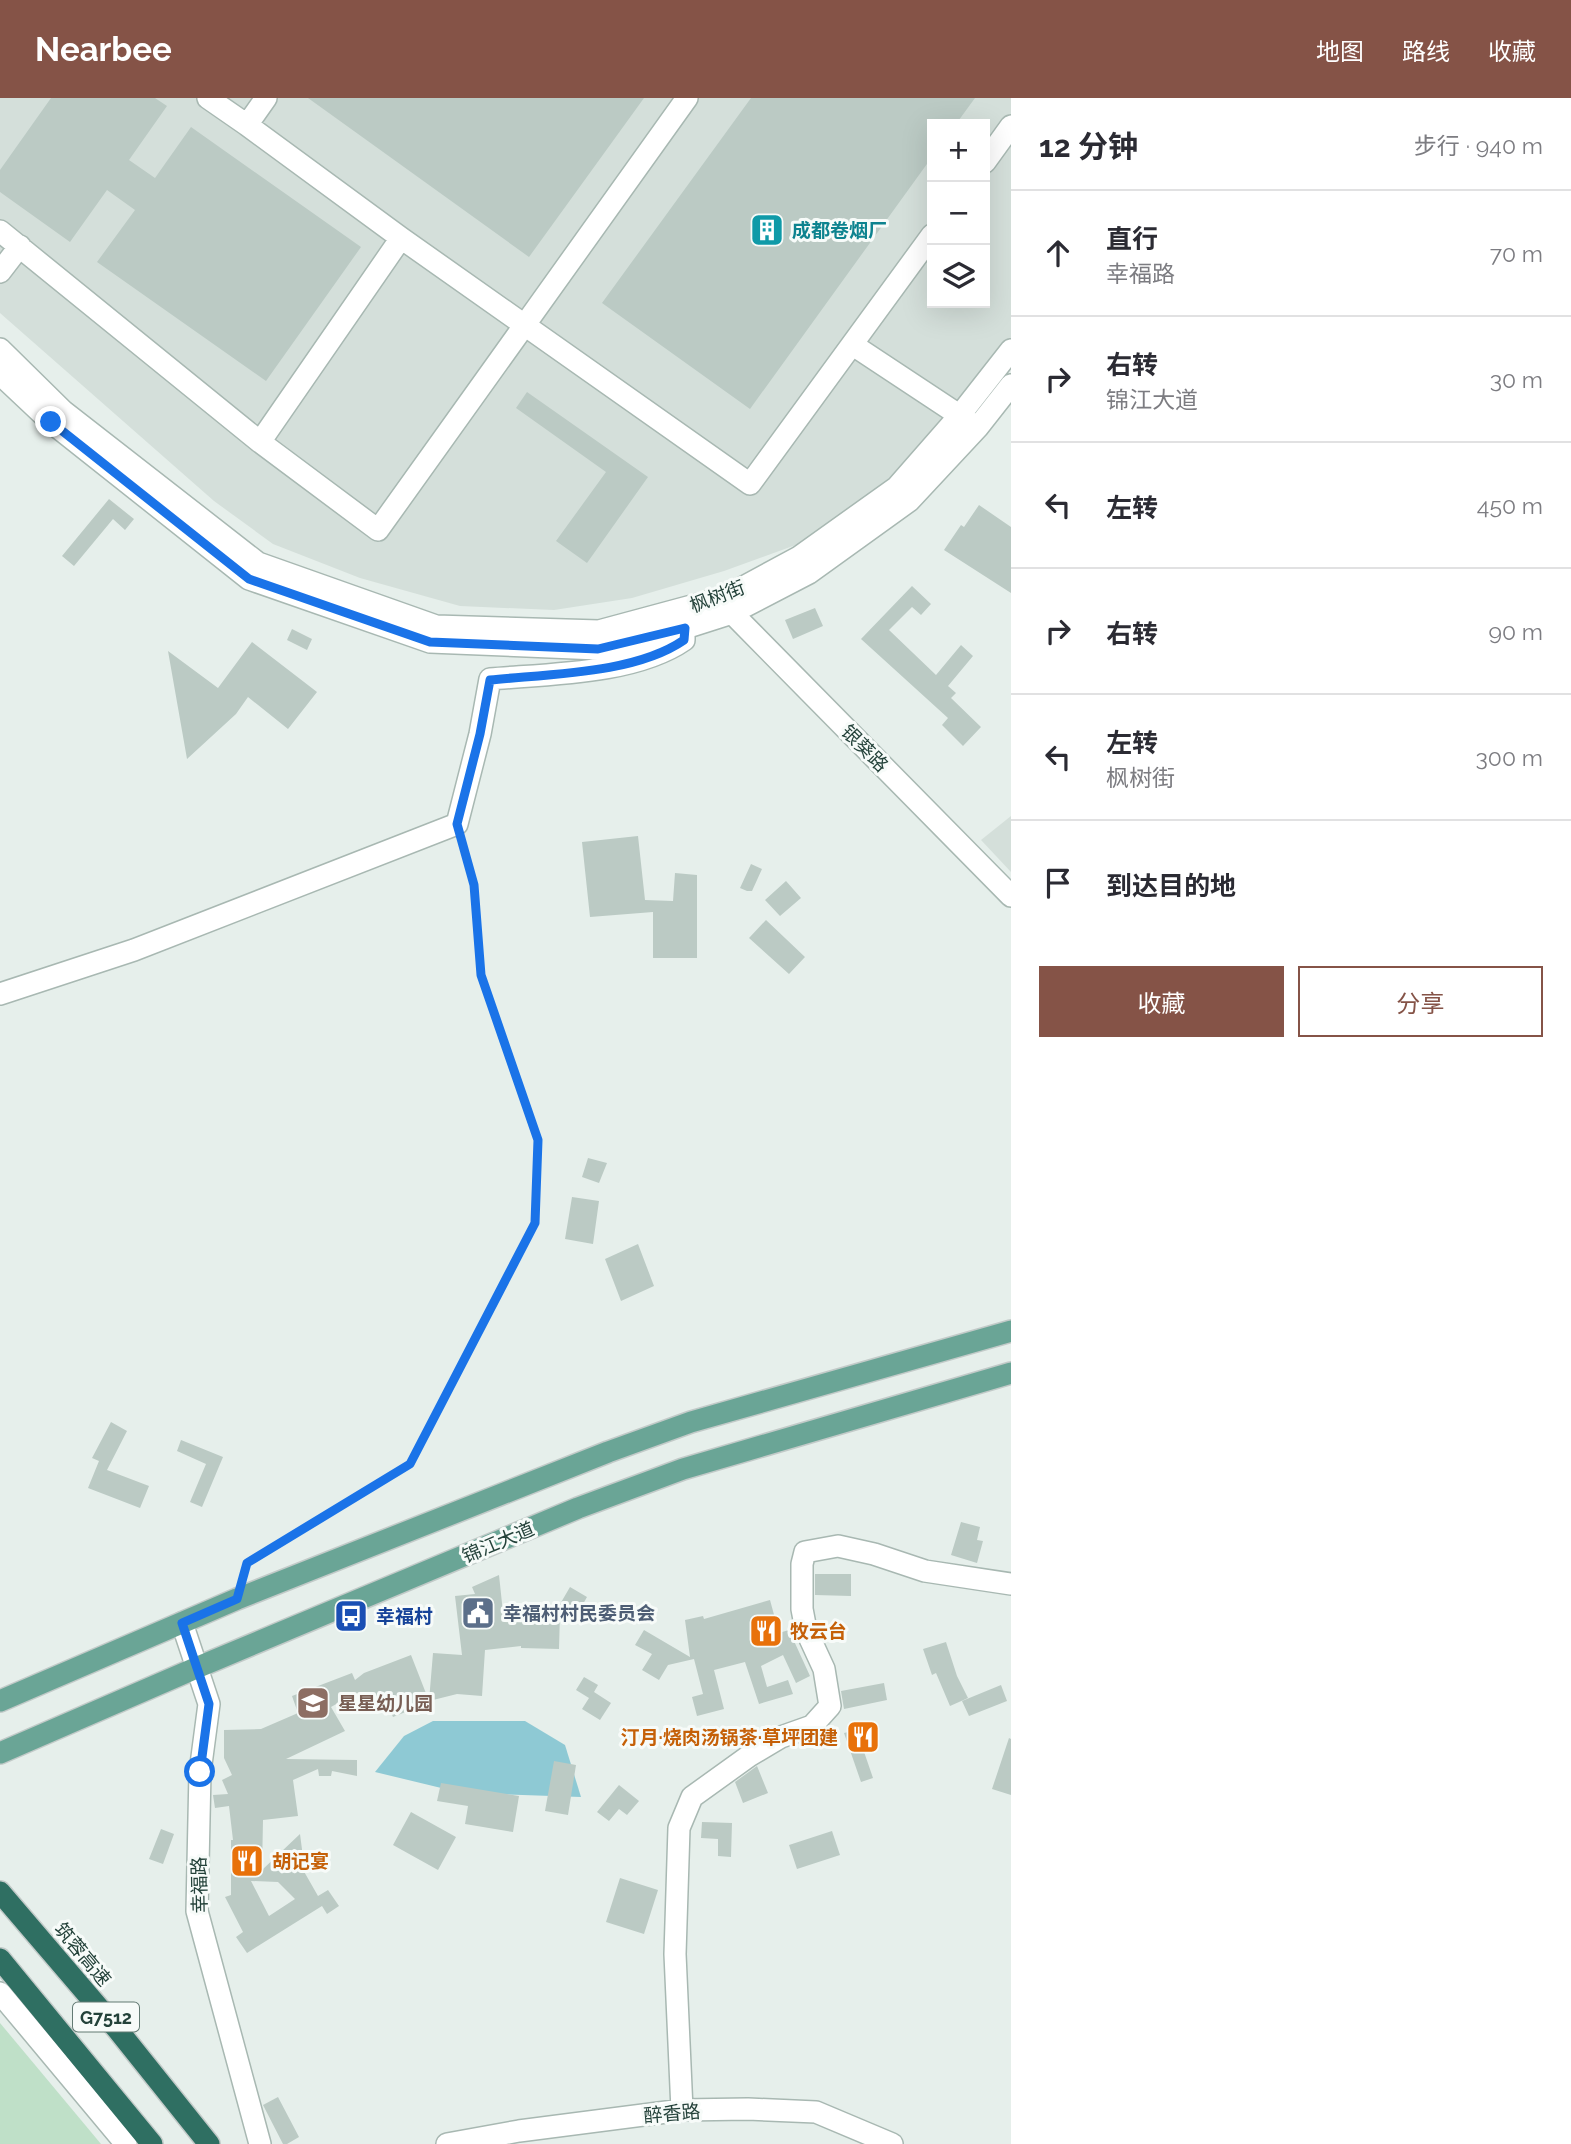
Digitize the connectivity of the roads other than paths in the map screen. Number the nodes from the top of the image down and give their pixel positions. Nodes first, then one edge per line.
1 (208, 98) edge
2 (266, 98) edge
3 (687, 98) edge
4 (247, 125) junction
5 (1011, 125) edge
6 (990, 155) edge
7 (0, 231) edge
8 (401, 238) junction
9 (927, 242) edge
10 (20, 246) junction
11 (0, 272) edge
12 (524, 325) junction
13 (853, 345) junction
14 (0, 349) edge
15 (1011, 350) edge
16 (0, 374) edge
17 (1011, 384) edge
18 (969, 421) junction
19 (260, 442) junction
20 (728, 605) junction
21 (683, 619) junction
22 (1011, 896) edge
23 (0, 994) edge
24 (1011, 1331) edge
25 (1011, 1373) edge
26 (1011, 1584) edge
27 (182, 1623) junction
28 (196, 1668) junction
29 (0, 1701) edge
30 (0, 1754) edge
31 (0, 1892) edge
32 (0, 1959) edge
33 (0, 1993) edge
34 (682, 2110) junction
35 (126, 2144) edge
36 (152, 2144) edge
37 (209, 2144) edge
38 (260, 2144) edge
39 (447, 2144) edge
40 (892, 2144) edge

1 - 4 street
2 - 4 street
3 - 12 street
4 - 8 street
5 - 6 street
7 - 10 street
8 - 12 street
8 - 19 street
9 - 13 street
10 - 11 street
10 - 19 street
12 - 13 street
12 - 19 street
13 - 18 street
14 - 21 street, 枫树街
15 - 18 street, 枫树街
16 - 21 street, 枫树街
17 - 18 street, 枫树街
18 - 20 street, 枫树街
20 - 21 street, 枫树街
20 - 22 street, 银葵路
21 - 23 street
24 - 27 main road
25 - 28 main road, 锦江大道
26 - 34 street
27 - 28 street, 幸福路
27 - 29 main road
28 - 30 main road, 锦江大道
28 - 38 street, 幸福路
31 - 37 highway, 筑蓉高速 / G7512
32 - 36 highway, G7512
33 - 35 street
34 - 39 street, 醉香路
34 - 40 street, 醉香路

